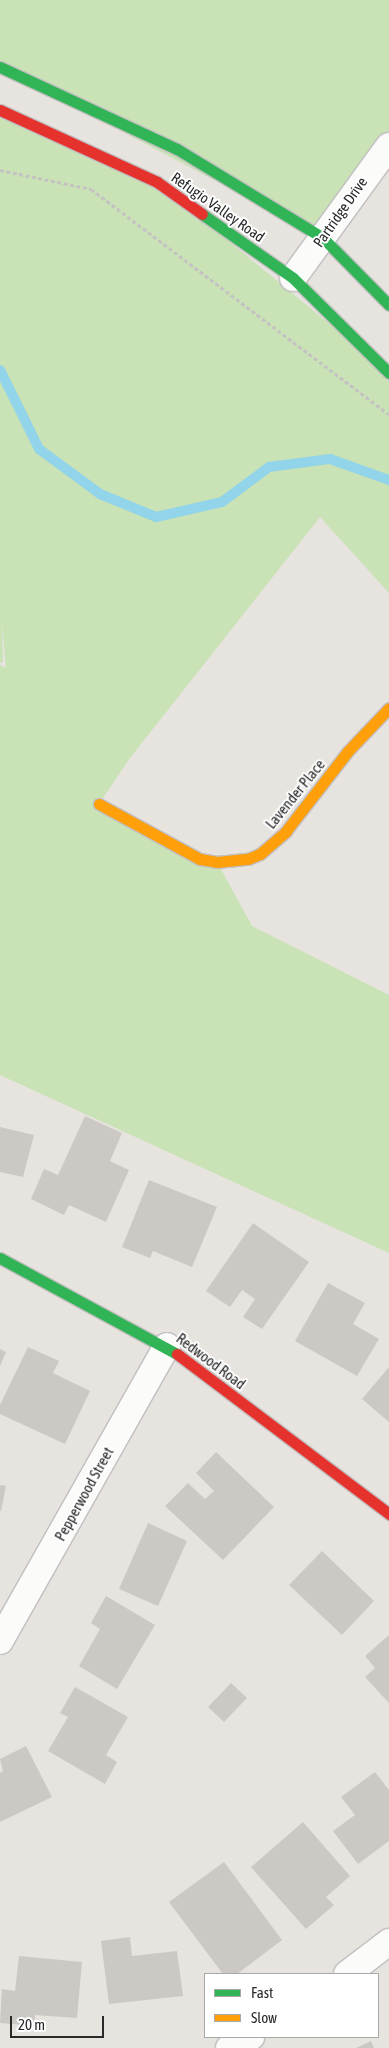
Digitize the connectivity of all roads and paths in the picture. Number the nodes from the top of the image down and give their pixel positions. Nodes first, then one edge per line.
1 (0, 67) edge
2 (0, 110) edge
3 (389, 146) edge
4 (0, 170) edge
5 (322, 237) junction
6 (293, 278) junction
7 (389, 305) edge
8 (389, 373) edge
9 (389, 414) edge
10 (389, 708) edge
11 (99, 804) dead end
12 (0, 1258) edge
13 (166, 1346) junction
14 (389, 1514) edge
15 (0, 1641) edge
16 (389, 1942) edge
17 (348, 1973) edge
18 (249, 2038) edge
19 (229, 2048) edge

1 - 5 street, Refugio Valley Road
2 - 6 street, Refugio Valley Road
3 - 5 street, Partridge Drive
4 - 9 path
5 - 6 street, Partridge Drive
5 - 7 street, Refugio Valley Road
6 - 8 street, Refugio Valley Road
10 - 11 street, Lavender Place
12 - 13 street, Redwood Road
13 - 14 street, Redwood Road
13 - 15 street, Pepperwood Street
16 - 17 street
18 - 19 street

